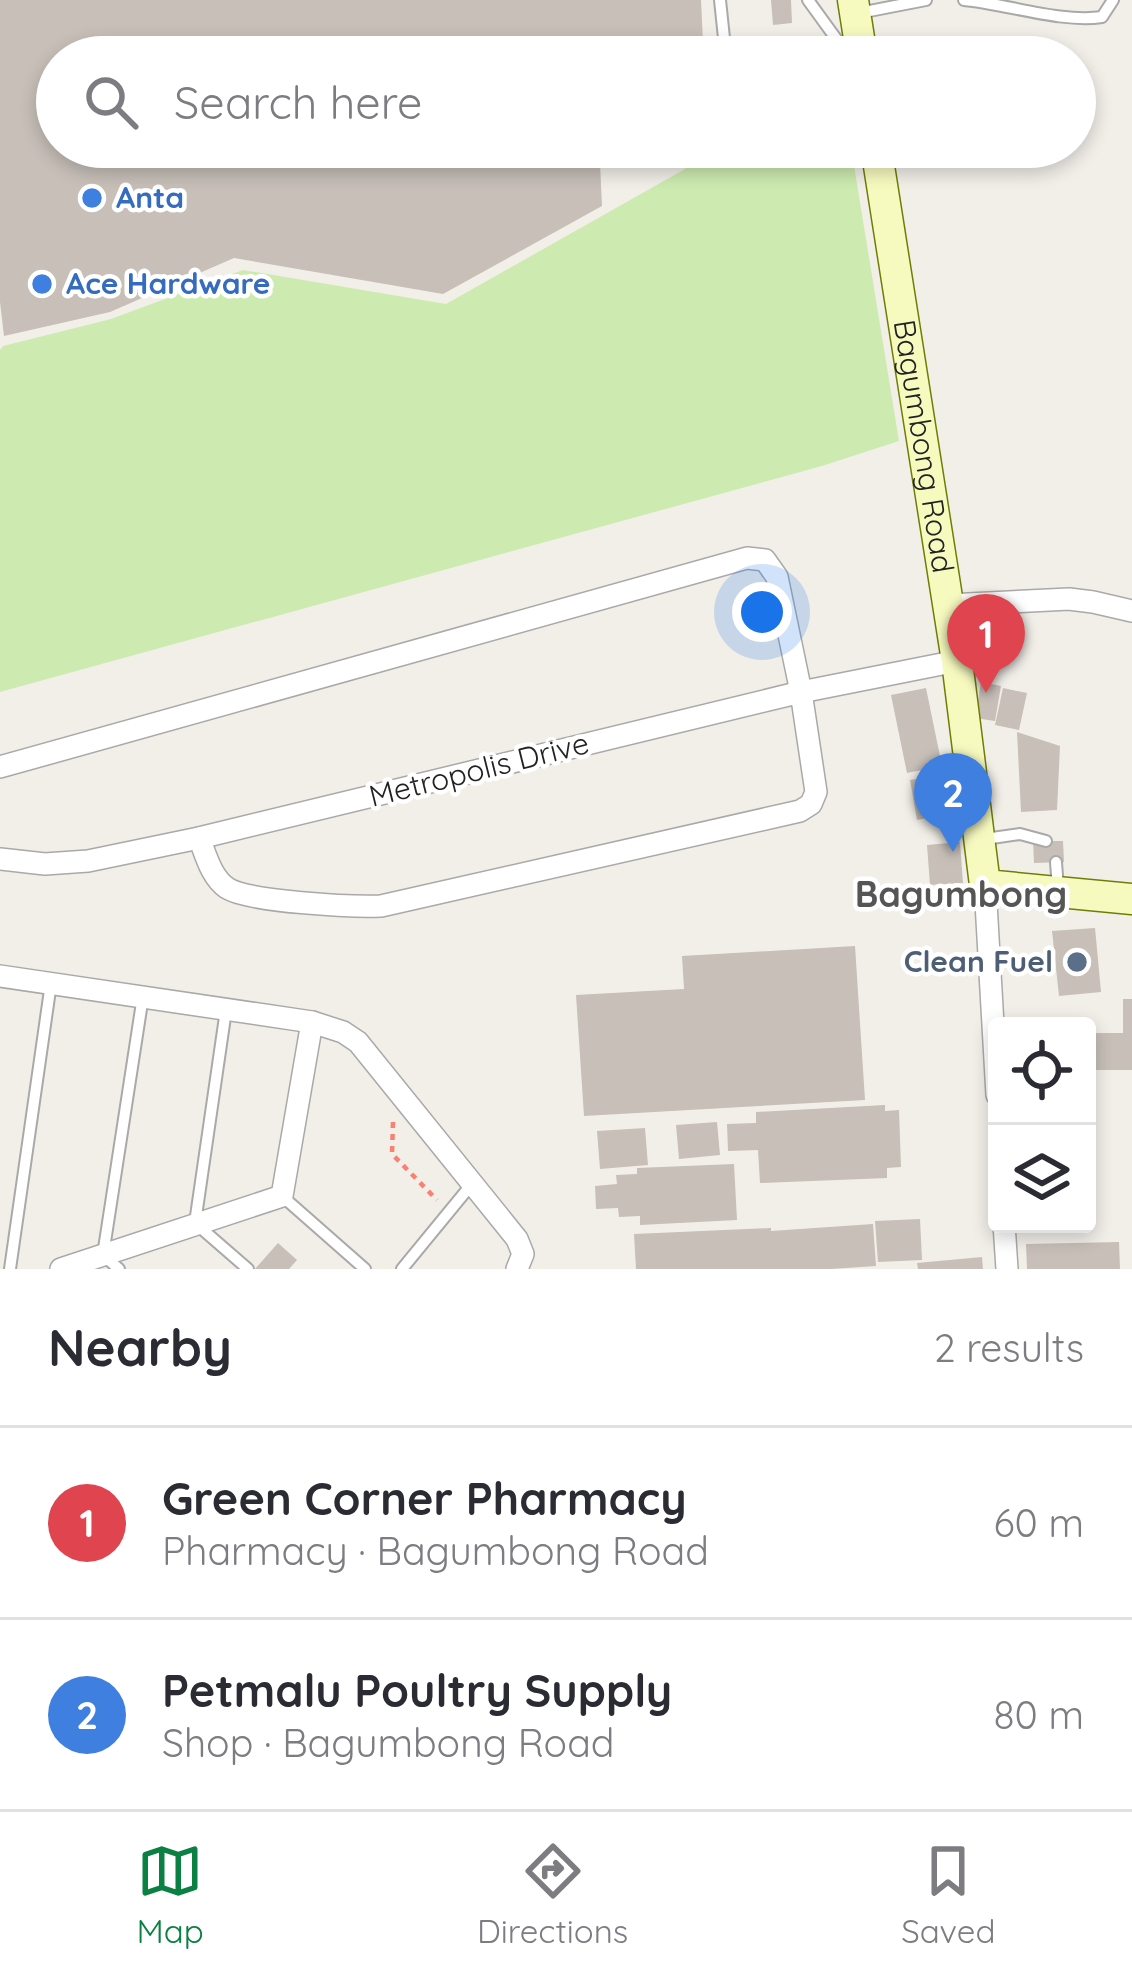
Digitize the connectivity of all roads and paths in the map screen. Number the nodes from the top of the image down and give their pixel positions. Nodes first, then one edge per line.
1 (720, 0) edge
2 (808, 0) edge
3 (926, 0) edge
4 (964, 0) edge
5 (1113, 0) edge
6 (854, 7) edge
7 (724, 36) edge
8 (841, 36) edge
9 (879, 168) edge
10 (948, 605) junction
11 (1132, 611) edge
12 (957, 661) junction
13 (801, 692) junction
14 (0, 767) edge
15 (199, 838) junction
16 (979, 840) junction
17 (1046, 841) dead end
18 (0, 859) edge
19 (985, 886) junction
20 (1132, 898) edge
21 (0, 976) edge
22 (51, 982) junction
23 (143, 996) junction
24 (226, 1010) junction
25 (993, 1017) edge
26 (312, 1022) junction
27 (394, 1086) junction
28 (471, 1185) junction
29 (282, 1196) junction
30 (449, 1213) junction
31 (195, 1223) junction
32 (1005, 1233) edge
33 (111, 1262) edge
34 (10, 1269) edge
35 (61, 1269) edge
36 (248, 1269) edge
37 (365, 1269) edge
38 (402, 1269) edge
39 (517, 1269) edge
40 (1007, 1269) edge

1 - 7 lane
2 - 8 lane
3 - 6 lane
4 - 5 lane
9 - 10 main road, Bagumbong Road
10 - 11 street
10 - 12 main road, Bagumbong Road
12 - 13 street, Metropolis Drive
12 - 16 main road, Bagumbong Road
13 - 14 street
13 - 15 street, Metropolis Drive
13 - 15 street
15 - 18 street, Metropolis Drive
16 - 17 lane
16 - 19 main road, Bagumbong Road
19 - 20 main road
19 - 25 street
21 - 22 street
22 - 23 street
22 - 34 lane
23 - 24 street
23 - 33 lane
24 - 26 street
24 - 31 lane
26 - 27 street
26 - 29 street
27 - 28 street
27 - 30 path
28 - 30 lane
28 - 39 street
29 - 31 street
29 - 37 lane
30 - 38 lane
31 - 33 street
31 - 36 lane
32 - 40 street
33 - 35 street

